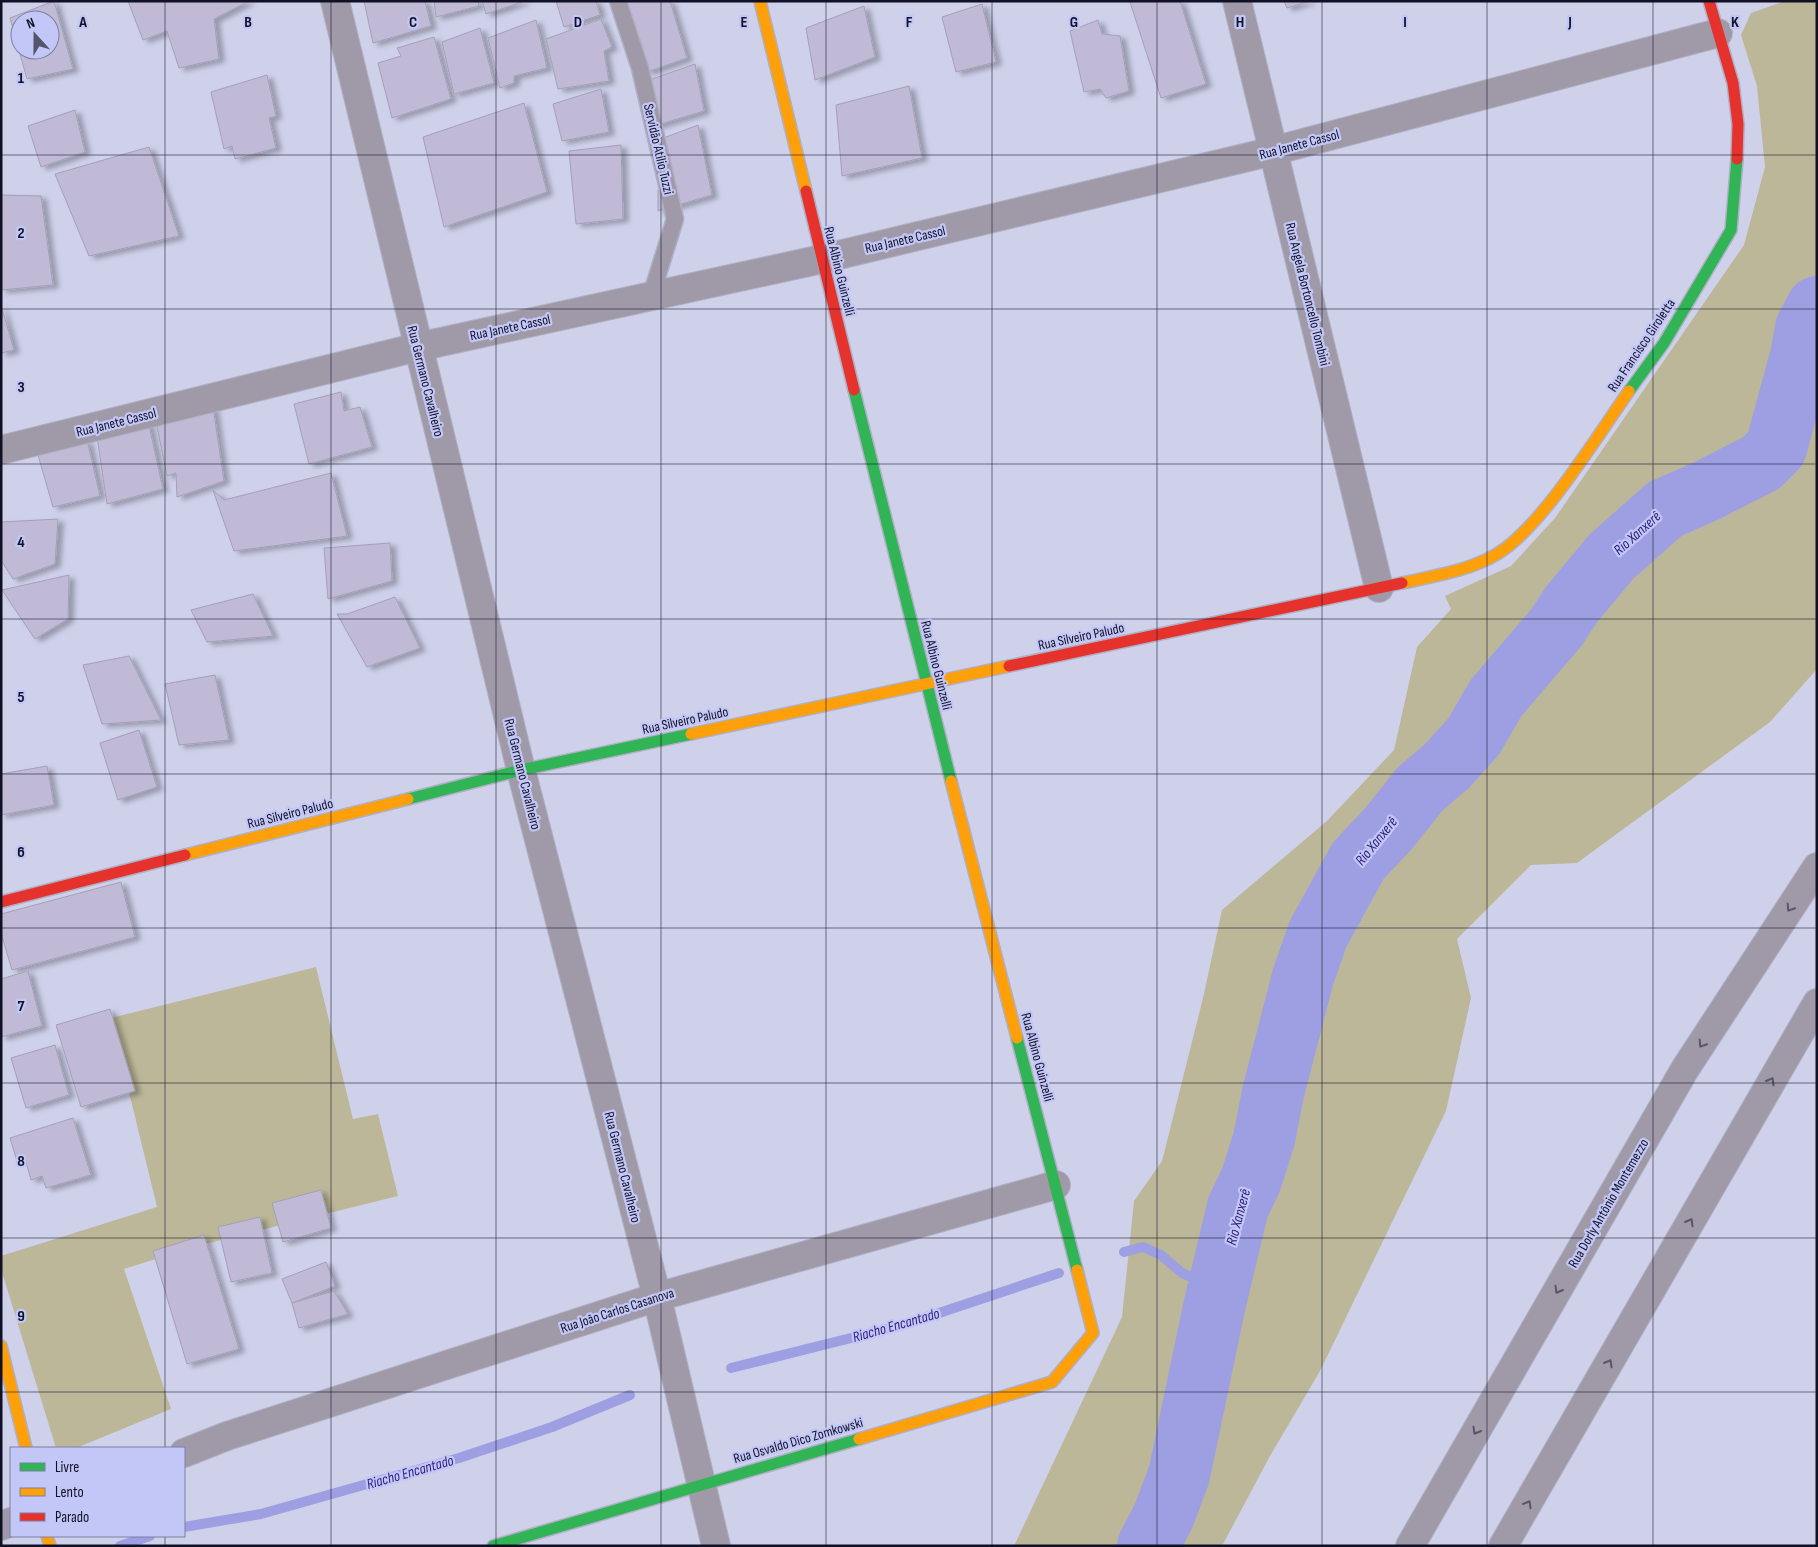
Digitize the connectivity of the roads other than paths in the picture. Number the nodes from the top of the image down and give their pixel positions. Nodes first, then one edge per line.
1 (335, 1) edge
2 (618, 1) edge
3 (760, 1) edge
4 (1237, 1) edge
5 (1709, 1) edge
6 (1718, 33) junction
7 (1273, 151) junction
8 (822, 259) junction
9 (652, 296) junction
10 (418, 347) junction
11 (1, 450) edge
12 (1379, 588) junction
13 (926, 685) junction
14 (521, 770) junction
15 (1817, 867) edge
16 (1, 902) edge
17 (1817, 1003) edge
18 (1056, 1185) junction
19 (657, 1297) junction
20 (1094, 1333) joint
21 (1, 1346) edge
22 (26, 1447) edge
23 (185, 1453) edge
24 (700, 1484) junction
25 (492, 1546) edge
26 (716, 1546) edge
27 (1410, 1546) edge
28 (1503, 1546) edge

1 - 10 street, Rua Germano Cavalheiro
2 - 9 lane, Servidão Atílio Tuzzi
3 - 8 street, Rua Albino Guinzelli
4 - 7 street, Rua Angela Bortoncello Tombini
5 - 6 street, Rua Francisco Giroletta
6 - 7 street, Rua Janete Cassol
6 - 12 street, Rua Francisco Giroletta
7 - 8 street, Rua Janete Cassol
7 - 12 street, Rua Angela Bortoncello Tombini
8 - 9 street, Rua Janete Cassol
8 - 13 street, Rua Albino Guinzelli
9 - 10 street, Rua Janete Cassol
10 - 11 street, Rua Janete Cassol
10 - 14 street, Rua Germano Cavalheiro
12 - 13 street, Rua Silveiro Paludo
13 - 14 street, Rua Silveiro Paludo
13 - 18 street, Rua Albino Guinzelli
14 - 16 street, Rua Silveiro Paludo
14 - 19 street, Rua Germano Cavalheiro
15 -> 27 street, Rua Dorly Antônio Montemezzo
28 -> 17 street
18 - 19 street, Rua João Carlos Casanova
18 - 20 street, Rua Albino Guinzelli
19 - 23 street, Rua João Carlos Casanova
19 - 24 street, Rua Germano Cavalheiro
20 - 24 street, Rua Osvaldo Dico Zomkowski
21 - 22 street
24 - 25 street, Rua Osvaldo Dico Zomkowski
24 - 26 street, Rua Germano Cavalheiro

